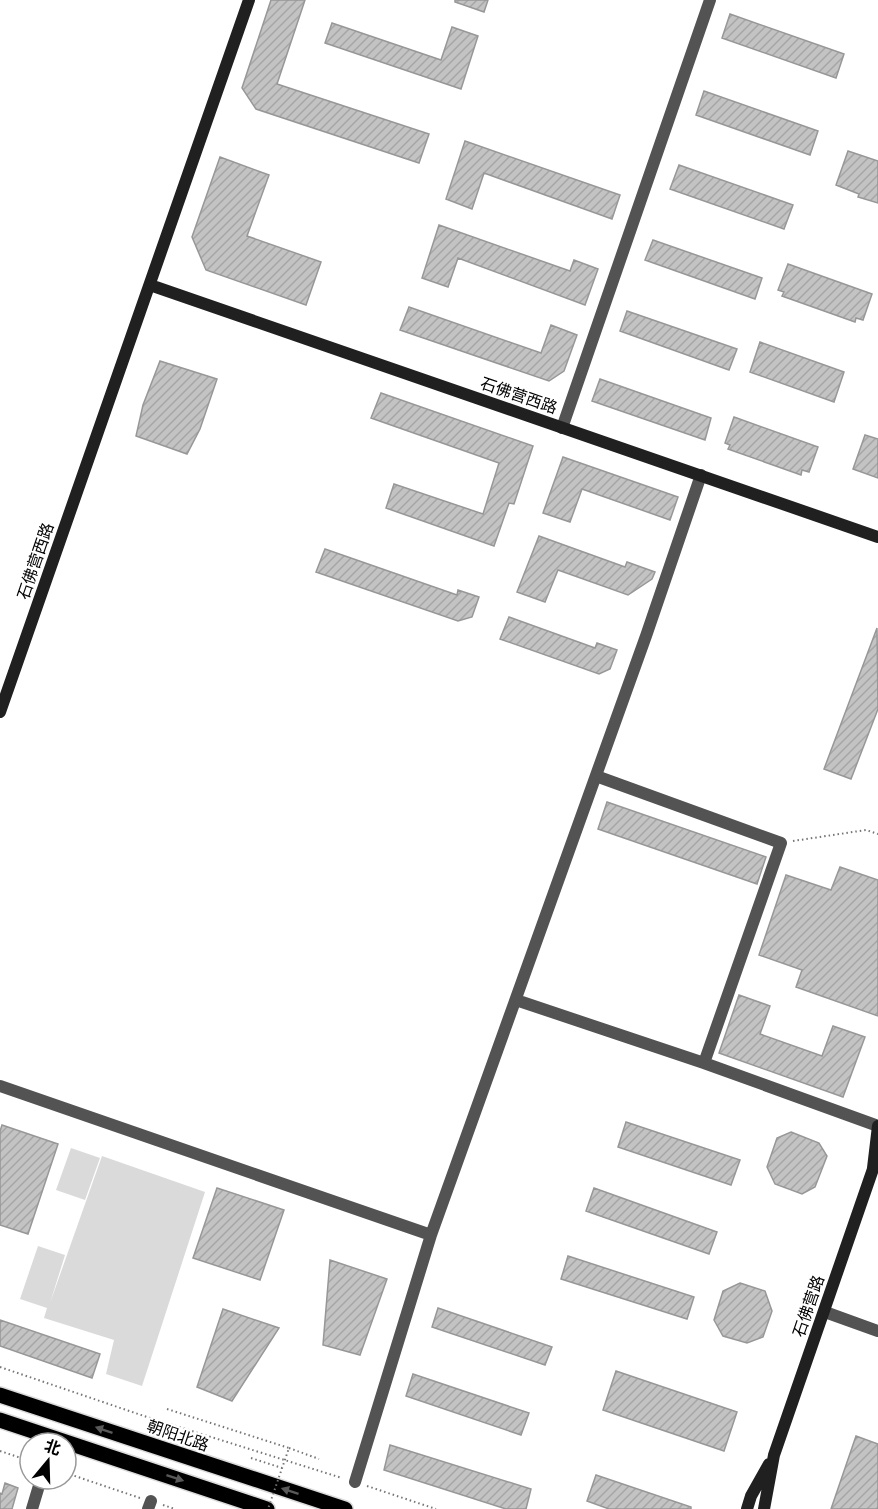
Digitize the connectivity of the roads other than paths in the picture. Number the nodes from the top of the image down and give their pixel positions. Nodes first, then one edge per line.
1 (249, 0) edge
2 (710, 0) edge
3 (150, 285) junction
4 (562, 428) junction
5 (701, 475) junction
6 (878, 537) edge
7 (0, 712) edge
8 (596, 776) junction
9 (516, 1000) junction
10 (704, 1064) junction
11 (0, 1086) edge
12 (878, 1126) edge
13 (876, 1165) edge
14 (431, 1235) junction
15 (825, 1312) junction
16 (878, 1331) edge
17 (0, 1395) edge
18 (0, 1420) edge
19 (774, 1455) junction
20 (355, 1482) road end
21 (37, 1491) edge
22 (32, 1509) edge
23 (267, 1509) edge
24 (345, 1509) edge
25 (747, 1509) edge
26 (764, 1509) edge

1 - 3 street, 石佛营西路
2 - 4 street
3 - 4 street, 石佛营西路
3 - 7 street, 石佛营西路
4 - 5 street, 石佛营西路
5 - 6 street, 石佛营西路
5 - 8 street
8 - 9 street
8 - 10 street
9 - 10 street
9 - 14 street
10 - 12 street
11 - 14 street
12 - 13 street, 石佛营路
13 - 15 street, 石佛营路
14 - 20 street
15 - 16 street
15 - 19 street, 石佛营路
24 -> 17 main road, 朝阳北路
18 -> 23 main road
19 - 25 street, 石佛营路
19 - 26 street, 石佛营路
21 - 22 street

